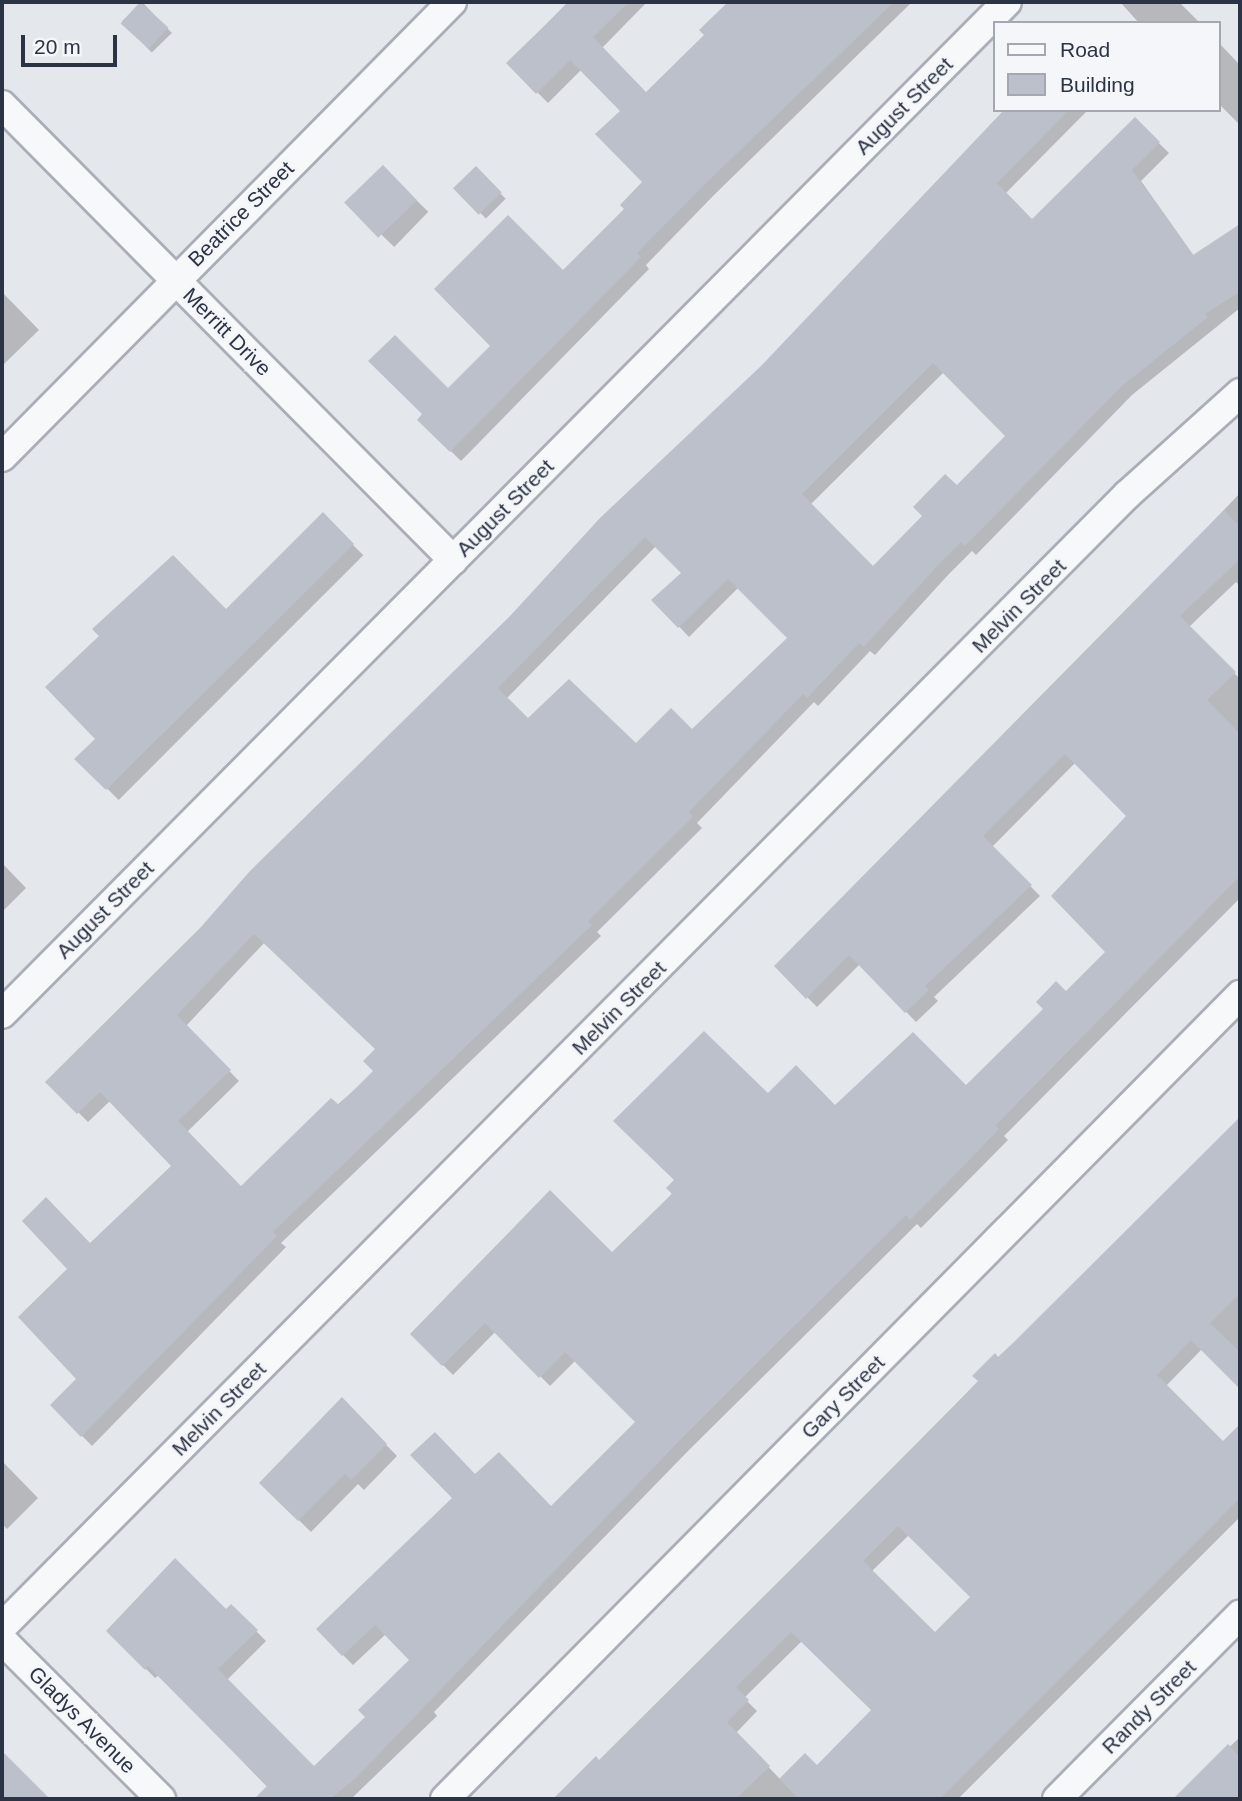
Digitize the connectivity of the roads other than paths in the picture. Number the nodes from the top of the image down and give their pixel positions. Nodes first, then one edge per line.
1 (452, 2) edge
2 (1007, 2) edge
3 (2, 104) edge
4 (176, 280) junction
5 (1240, 393) edge
6 (2, 457) edge
7 (453, 560) junction
8 (1240, 995) edge
9 (2, 1014) edge
10 (1240, 1615) edge
11 (2, 1628) edge
12 (2, 1640) edge
13 (161, 1799) edge
14 (445, 1799) edge
15 (1058, 1799) edge

1 - 4 street, Beatrice Street
2 - 7 street, August Street
3 - 4 street, Merritt Drive
4 - 6 street, Beatrice Street
4 - 7 street, Merritt Drive
5 - 11 street, Melvin Street
7 - 9 street, August Street
8 - 14 street, Gary Street
10 - 15 street, Randy Street
12 - 13 street, Gladys Avenue

